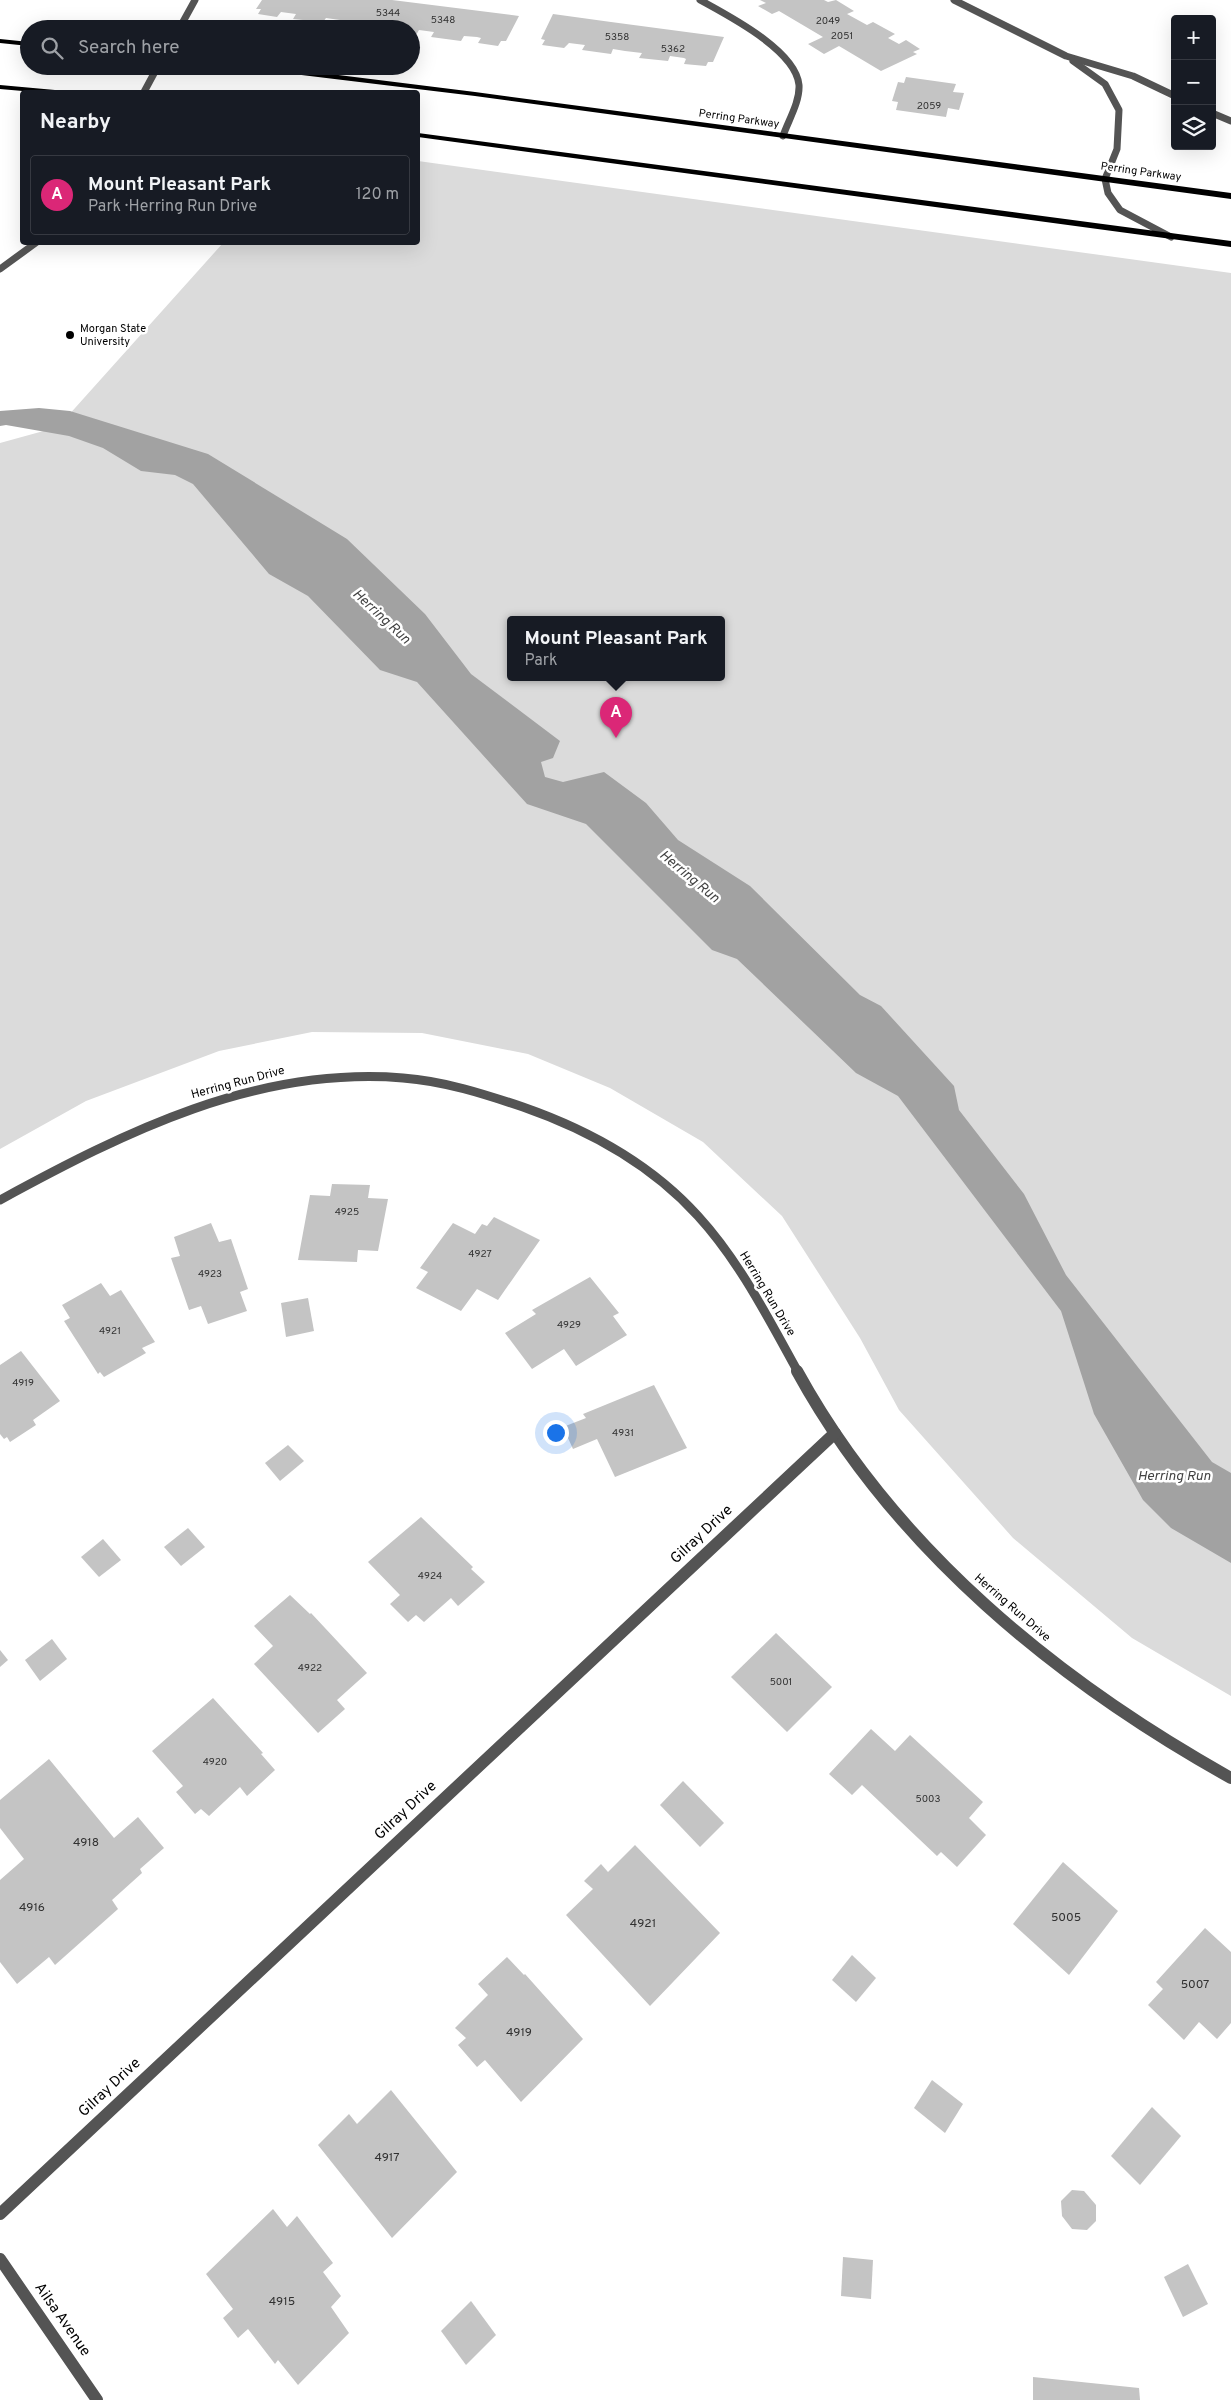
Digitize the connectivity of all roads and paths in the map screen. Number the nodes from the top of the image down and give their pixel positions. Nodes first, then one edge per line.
1 (195, 0) edge
2 (700, 0) edge
3 (716, 0) edge
4 (954, 0) edge
5 (707, 4) junction
6 (184, 20) edge
7 (0, 41) edge
8 (20, 43) edge
9 (1066, 56) junction
10 (153, 75) edge
11 (318, 75) edge
12 (0, 87) edge
13 (33, 90) edge
14 (145, 90) edge
15 (1171, 94) edge
16 (1216, 115) edge
17 (1231, 121) edge
18 (420, 135) edge
19 (783, 136) junction
20 (1105, 178) junction
21 (1231, 196) edge
22 (1171, 237) junction
23 (1231, 244) edge
24 (34, 245) edge
25 (0, 269) edge
26 (0, 1200) edge
27 (835, 1433) junction
28 (1231, 1778) edge
29 (0, 2214) edge
30 (0, 2259) edge
31 (97, 2400) edge

1 - 6 street
2 - 5 street
3 - 5 street
4 - 9 street
5 - 19 street
7 - 8 main road
9 - 15 street
9 - 20 street
10 - 14 street
11 - 19 main road, Perring Parkway
12 - 13 main road
16 - 17 street
18 - 22 main road
19 - 20 main road, Perring Parkway
20 - 21 main road, Perring Parkway
20 - 22 street
22 - 23 main road
24 - 25 street
26 - 27 street, Herring Run Drive
27 - 28 street, Herring Run Drive
27 - 29 street, Gilray Drive
30 - 31 street, Ailsa Avenue

